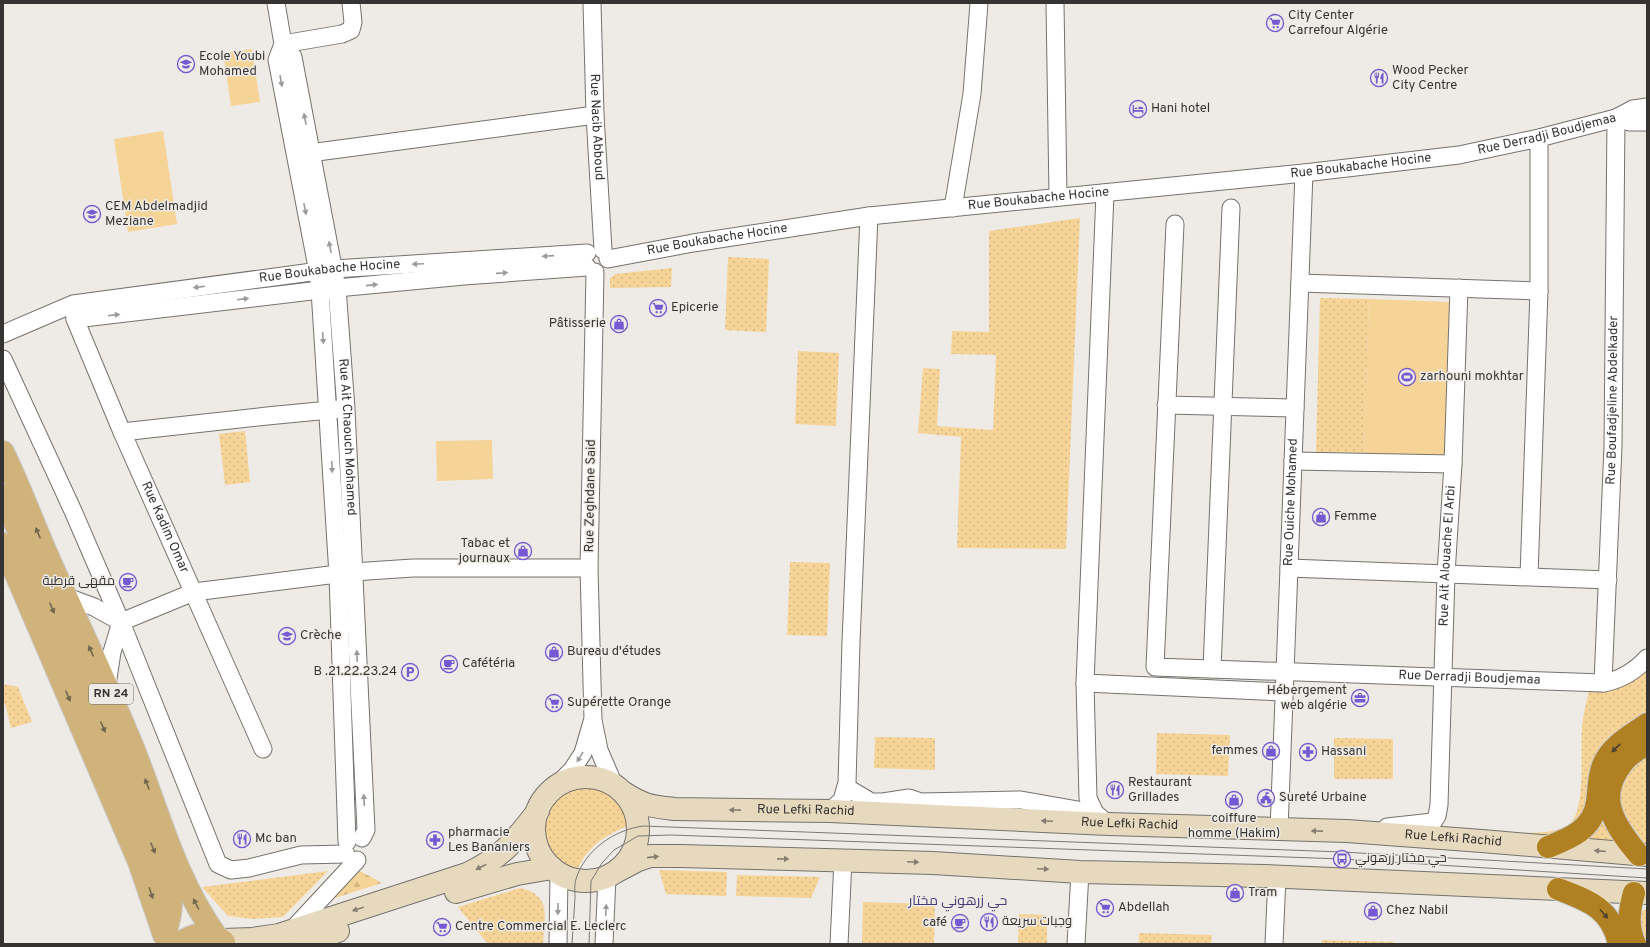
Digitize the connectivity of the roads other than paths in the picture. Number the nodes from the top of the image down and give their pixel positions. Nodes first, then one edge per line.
1 (276, 3) edge
2 (351, 3) edge
3 (592, 3) edge
4 (979, 3) edge
5 (1055, 3) edge
6 (282, 44) junction
7 (1647, 107) edge
8 (595, 115) junction
9 (1616, 118) junction
10 (1647, 122) edge
11 (1539, 138) junction
12 (312, 152) junction
13 (1470, 153) joint
14 (294, 155) junction
15 (1304, 173) junction
16 (1105, 193) junction
17 (1058, 197) junction
18 (953, 208) junction
19 (1231, 208) dead end
20 (869, 216) junction
21 (1175, 224) dead end
22 (596, 260) junction
23 (326, 271) junction
24 (1300, 283) junction
25 (337, 288) junction
26 (1459, 288) junction
27 (320, 290) junction
28 (1539, 291) junction
29 (74, 312) junction
30 (3, 334) edge
31 (3, 359) edge
32 (1166, 405) junction
33 (1223, 406) junction
34 (1295, 408) junction
35 (346, 409) junction
36 (328, 410) junction
37 (122, 432) junction
38 (3, 452) edge
39 (1293, 461) junction
40 (1453, 464) junction
41 (3, 495) edge
42 (3, 544) edge
43 (589, 568) junction
44 (1289, 568) junction
45 (345, 574) junction
46 (1446, 574) junction
47 (1529, 576) junction
48 (1608, 580) junction
49 (194, 592) junction
50 (67, 597) junction
51 (121, 622) junction
52 (1647, 658) edge
53 (1212, 669) junction
54 (1284, 670) junction
55 (1443, 677) junction
56 (1085, 683) junction
57 (1603, 683) junction
58 (107, 685) junction
59 (1284, 692) junction
60 (593, 720) junction
61 (1647, 724) edge
62 (1647, 745) edge
63 (263, 749) dead end
64 (846, 786) junction
65 (554, 788) junction
66 (619, 789) junction
67 (868, 805) junction
68 (538, 811) junction
69 (830, 811) junction
70 (1102, 818) junction
71 (1279, 830) junction
72 (1347, 832) junction
73 (1548, 847) junction
74 (353, 848) junction
75 (1643, 855) edge
76 (843, 860) junction
77 (555, 871) junction
78 (1080, 872) junction
79 (612, 874) junction
80 (1277, 877) junction
81 (1558, 889) junction
82 (1641, 893) edge
83 (297, 937) edge
84 (222, 940) edge
85 (170, 941) edge
86 (558, 944) edge
87 (604, 944) edge
88 (838, 944) edge
89 (1076, 944) edge
90 (1274, 944) edge
91 (1619, 944) edge
92 (1636, 944) edge

1 - 6 street
2 - 6 street
3 - 8 street, Rue Nacib Abboud
4 - 18 street
5 - 17 street
12 -> 6 street, Rue Ait Chaouch Mohamed
6 -> 14 street
7 - 9 street
8 - 12 street
8 - 22 street, Rue Nacib Abboud
9 - 10 street, Rue Derradji Boudjemaa
9 - 11 street, Rue Derradji Boudjemaa
9 - 48 street, Rue Boufadjeline Abdelkader
11 - 13 street, Rue Derradji Boudjemaa
11 - 28 street
12 - 14 street
23 -> 12 street, Rue Ait Chaouch Mohamed
13 - 15 street, Rue Boukabache Hocine
14 -> 23 street
15 - 16 street, Rue Boukabache Hocine
15 - 24 street, Rue Ouiche Mohamed
16 - 17 street, Rue Boukabache Hocine
16 - 56 street
17 - 18 street, Rue Boukabache Hocine
18 - 20 street, Rue Boukabache Hocine
19 - 33 street
20 - 22 street, Rue Boukabache Hocine
20 - 64 street
21 - 32 street
22 -> 23 street, Rue Boukabache Hocine
25 -> 22 street
22 - 43 street, Rue Zeghdane Said
23 - 25 street, Rue Ait Chaouch Mohamed
23 - 27 street
23 -> 29 street, Rue Boukabache Hocine
24 - 26 street
24 - 34 street, Rue Ouiche Mohamed
25 - 27 street
25 - 35 street, Rue Ait Chaouch Mohamed
26 - 28 street
26 - 40 street, Rue Ait Alouache El Arbi
29 -> 27 street
27 -> 36 street
28 - 47 street
29 - 30 street
29 - 37 street, Rue Kadim Omar
31 - 51 street
32 - 33 street
32 - 53 street, Rue Derradji Boudjemaa
33 - 34 street
33 - 53 street
34 - 39 street, Rue Ouiche Mohamed
35 - 36 street
35 - 45 street, Rue Ait Chaouch Mohamed
36 - 37 street
36 -> 45 street
37 - 49 street, Rue Kadim Omar
50 -> 38 main road, RN 24
39 - 40 street
39 - 44 street, Rue Ouiche Mohamed
40 - 46 street, Rue Ait Alouache El Arbi
41 -> 85 main road, RN 24
42 -> 85 main road, RN 24
43 - 45 street
43 - 60 street, Rue Zeghdane Said
44 - 46 street
44 - 54 street, Rue Ouiche Mohamed
45 - 49 street
45 - 74 street
46 - 47 street
46 - 55 street, Rue Ait Alouache El Arbi
47 - 48 street
48 - 57 street, Rue Boufadjeline Abdelkader
49 - 51 street
49 - 63 street, Rue Kadim Omar
50 - 51 street
58 -> 50 main road, RN 24
51 - 58 street
51 - 74 street
52 - 57 street, Rue Derradji Boudjemaa
53 - 54 street, Rue Derradji Boudjemaa
54 - 55 street, Rue Derradji Boudjemaa
54 - 59 street, Rue Ouiche Mohamed
55 - 57 street, Rue Derradji Boudjemaa
55 - 72 street, Rue Ait Alouache El Arbi
56 - 59 street
56 - 70 street
84 -> 58 main road, RN 24
59 - 71 street, Rue Ouiche Mohamed
60 -> 65 street
60 - 66 street
61 -> 73 highway
62 - 75 highway
64 - 67 street
64 - 69 street
65 - 66 main road
65 - 68 main road
69 -> 66 main road, Rue Lefki Rachid
66 - 79 main road
67 - 69 main road, Rue Lefki Rachid
67 - 70 main road, Rue Lefki Rachid
68 - 77 main road
68 -> 83 main road
70 - 71 main road, Rue Lefki Rachid
72 -> 71 main road, Rue Lefki Rachid
72 - 73 main road, Rue Lefki Rachid
75 -> 73 main road, Rue Lefki Rachid
74 - 83 street
76 -> 78 main road
79 -> 76 main road
76 - 88 street
77 - 79 main road
77 - 83 main road
77 -> 86 street
78 - 80 main road
78 - 89 street
87 -> 79 street
80 - 81 main road
80 - 90 street
81 - 82 main road
81 -> 91 highway
82 - 92 highway
83 - 84 main road
84 - 85 main road

